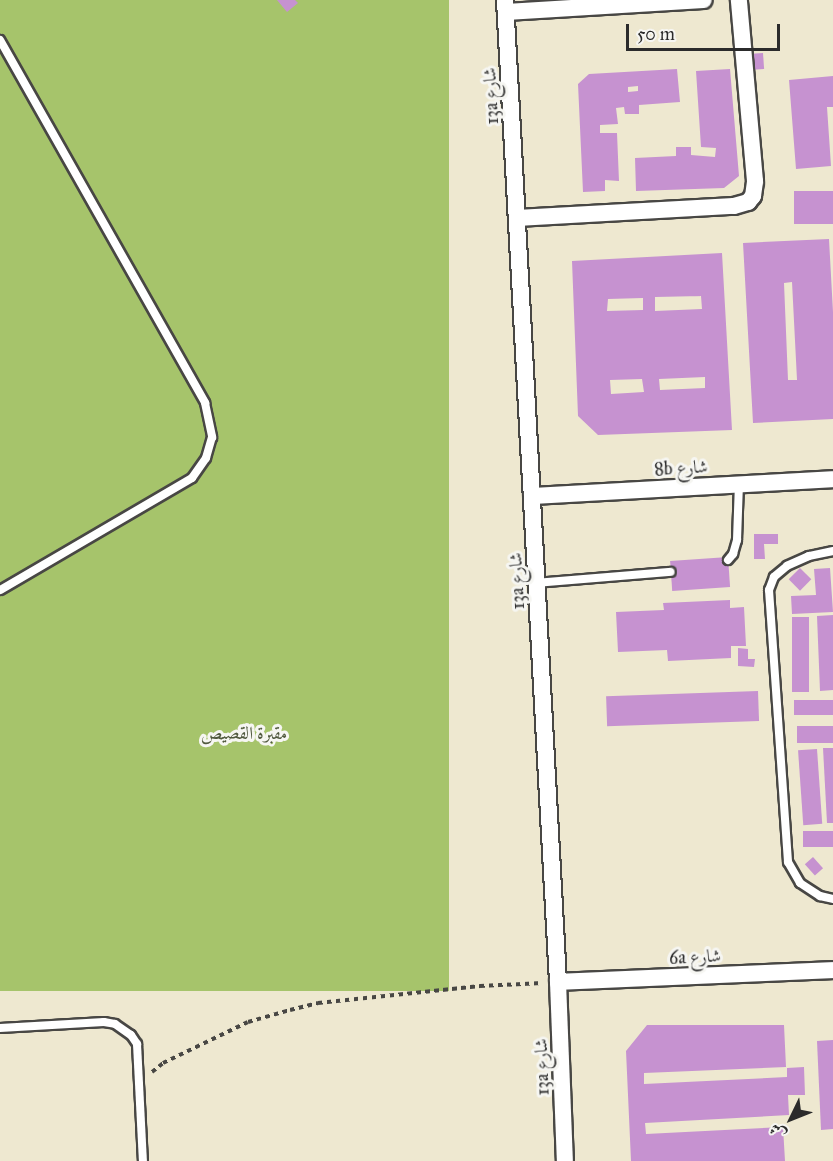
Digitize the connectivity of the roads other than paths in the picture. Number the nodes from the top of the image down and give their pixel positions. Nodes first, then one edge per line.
1 (702, 0) edge
2 (739, 0) edge
3 (506, 6) edge
4 (0, 40) edge
5 (517, 218) junction
6 (833, 479) edge
7 (739, 484) junction
8 (532, 496) junction
9 (833, 550) edge
10 (728, 560) dead end
11 (671, 572) dead end
12 (536, 583) junction
13 (0, 590) edge
14 (833, 899) edge
15 (833, 970) edge
16 (558, 982) junction
17 (0, 1028) edge
18 (143, 1161) edge
19 (565, 1161) edge

1 - 3 street
2 - 5 street
3 - 5 street, 13a شارع
4 - 13 lane
5 - 8 street, 13a شارع
6 - 7 street, 8b شارع
7 - 8 street, 8b شارع
7 - 10 lane
8 - 12 street, 13a شارع
9 - 14 lane
11 - 12 lane
12 - 16 street, 13a شارع
15 - 16 street, 6a شارع
16 - 19 street, 13a شارع
17 - 18 lane

